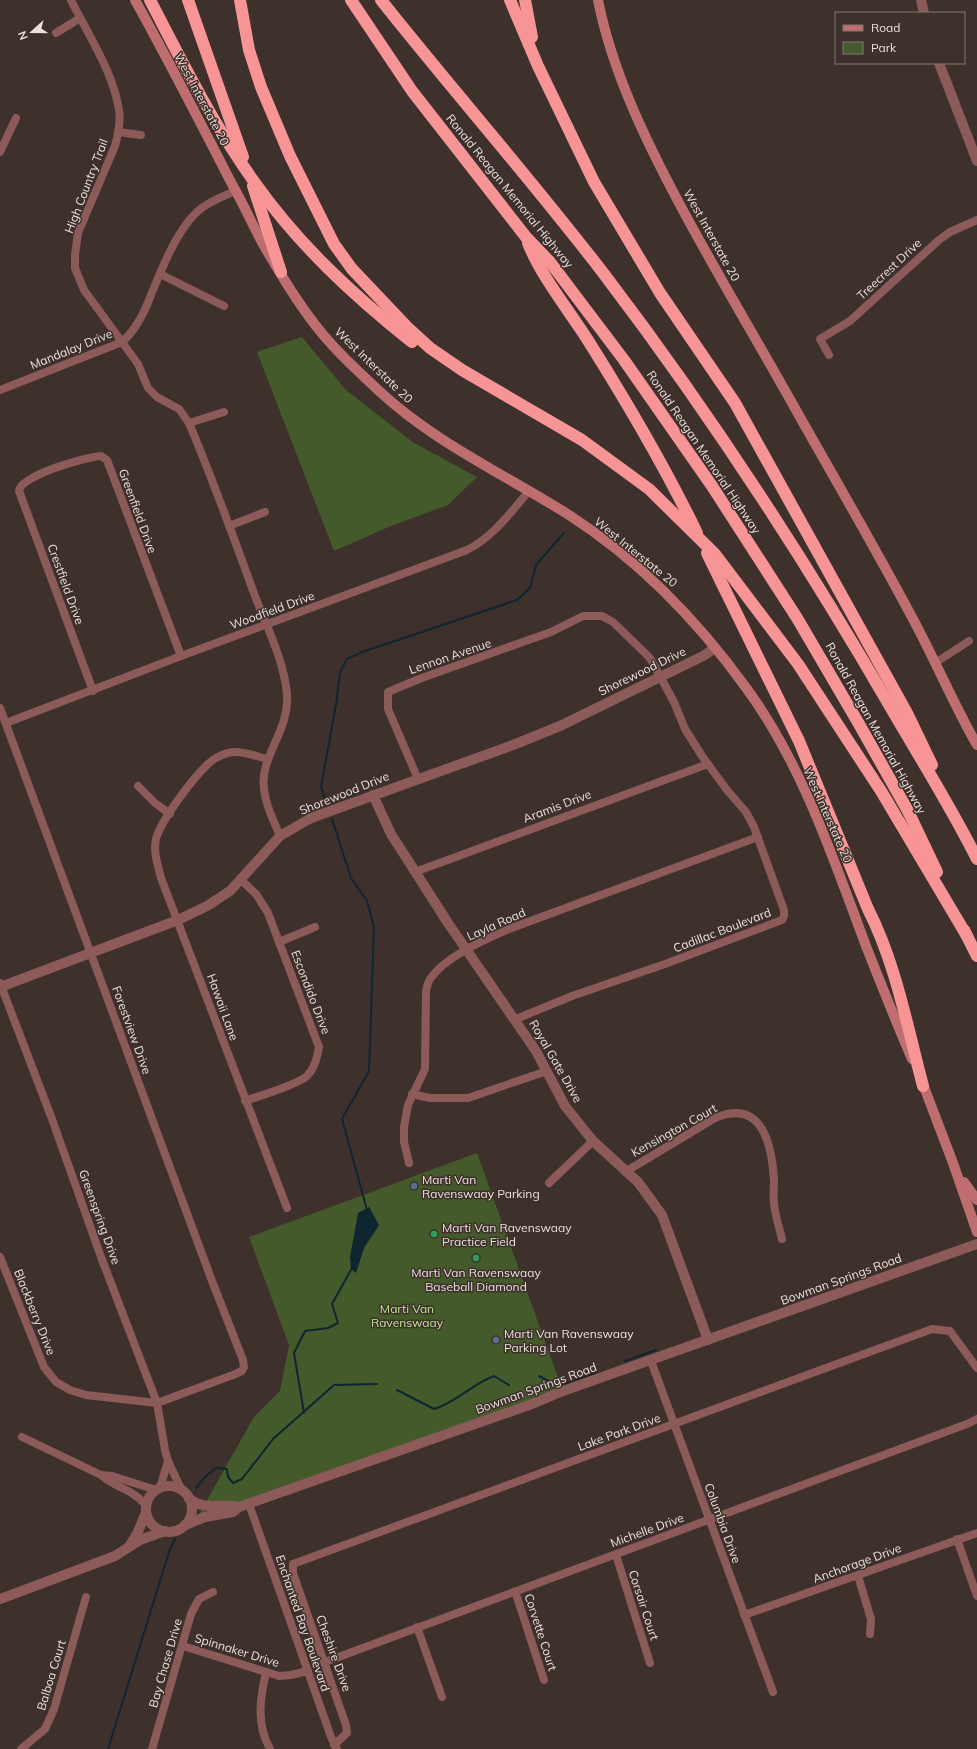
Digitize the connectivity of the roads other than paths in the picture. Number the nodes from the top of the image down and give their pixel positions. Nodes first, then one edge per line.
1 (71, 0) edge
2 (135, 0) edge
3 (150, 0) edge
4 (188, 0) edge
5 (240, 0) edge
6 (351, 0) edge
7 (381, 0) edge
8 (510, 0) edge
9 (525, 0) edge
10 (598, 0) edge
11 (921, 0) edge
12 (924, 12) edge
13 (80, 18) junction
14 (56, 33) dead end
15 (939, 64) edge
16 (538, 66) junction
17 (16, 118) dead end
18 (118, 132) junction
19 (141, 134) dead end
20 (0, 152) edge
21 (977, 161) edge
22 (236, 191) junction
23 (977, 220) edge
24 (526, 237) junction
25 (281, 272) junction
26 (160, 274) junction
27 (224, 306) dead end
28 (122, 342) junction
29 (430, 348) junction
30 (829, 355) dead end
31 (0, 390) edge
32 (224, 412) dead end
33 (189, 423) junction
34 (22, 484) joint
35 (529, 491) junction
36 (265, 512) dead end
37 (229, 526) junction
38 (607, 618) joint
39 (266, 625) junction
40 (968, 641) dead end
41 (715, 648) junction
42 (181, 656) junction
43 (935, 663) junction
44 (661, 676) junction
45 (93, 691) junction
46 (0, 708) edge
47 (6, 723) junction
48 (977, 745) edge
49 (268, 759) junction
50 (708, 764) junction
51 (418, 779) junction
52 (138, 786) dead end
53 (373, 795) junction
54 (170, 814) junction
55 (280, 836) junction
56 (758, 838) junction
57 (968, 840) junction
58 (977, 859) edge
59 (415, 872) junction
60 (241, 880) junction
61 (178, 920) junction
62 (315, 927) dead end
63 (968, 936) junction
64 (279, 942) junction
65 (467, 950) junction
66 (91, 953) junction
67 (977, 956) edge
68 (0, 985) edge
69 (516, 1019) junction
70 (546, 1071) junction
71 (923, 1086) junction
72 (412, 1094) junction
73 (245, 1101) junction
74 (593, 1141) junction
75 (953, 1162) junction
76 (409, 1163) dead end
77 (625, 1172) junction
78 (548, 1184) dead end
79 (977, 1200) edge
80 (286, 1208) dead end
81 (977, 1232) edge
82 (782, 1239) dead end
83 (977, 1244) edge
84 (0, 1257) edge
85 (708, 1340) junction
86 (243, 1360) joint
87 (651, 1361) junction
88 (977, 1368) edge
89 (157, 1403) junction
90 (977, 1419) edge
91 (674, 1424) junction
92 (22, 1437) dead end
93 (168, 1461) junction
94 (101, 1474) junction
95 (158, 1489) junction
96 (182, 1491) junction
97 (189, 1499) junction
98 (249, 1504) junction
99 (239, 1507) junction
100 (146, 1508) junction
101 (709, 1521) junction
102 (185, 1525) junction
103 (165, 1531) junction
104 (977, 1532) edge
105 (957, 1539) junction
106 (128, 1548) junction
107 (616, 1555) junction
108 (293, 1564) joint
109 (858, 1576) junction
110 (515, 1591) junction
111 (213, 1592) dead end
112 (977, 1596) edge
113 (86, 1597) dead end
114 (0, 1599) edge
115 (744, 1615) junction
116 (417, 1627) junction
117 (870, 1634) dead end
118 (183, 1646) junction
119 (325, 1662) junction
120 (650, 1662) dead end
121 (308, 1671) junction
122 (266, 1672) junction
123 (544, 1680) dead end
124 (772, 1692) dead end
125 (442, 1697) dead end
126 (336, 1747) edge
127 (21, 1749) edge
128 (152, 1749) edge
129 (270, 1749) edge

1 - 13 street, High Country Trail
2 - 22 main road, West Interstate 20
3 - 29 highway
4 - 25 highway
5 - 29 highway
6 - 24 highway, Ronald Reagan Memorial Highway
7 - 57 highway, Ronald Reagan Memorial Highway
8 - 16 highway
9 - 16 highway
10 - 43 main road, West Interstate 20
11 - 12 street
13 - 14 street
13 - 18 street, High Country Trail
15 - 21 street
16 - 57 highway
17 - 20 street
18 - 19 street, High Country Trail
18 - 28 street, High Country Trail
22 - 25 main road, West Interstate 20
22 - 26 street, Mandalay Drive
23 - 30 street, Treecrest Drive
24 - 63 highway, Ronald Reagan Memorial Highway
24 - 71 highway
25 - 35 main road, West Interstate 20
26 - 27 street
26 - 28 street, Mandalay Drive
28 - 31 street, Mandalay Drive
28 - 33 street, High Country Trail
29 - 63 highway
32 - 33 street
33 - 37 street, High Country Trail
34 - 42 street, Greenfield Drive
34 - 45 street, Crestfield Drive
35 - 39 street, Woodfield Drive
35 - 41 main road, West Interstate 20
36 - 37 street
37 - 39 street, High Country Trail
38 - 44 street, Cadillac Boulevard
38 - 51 street, Lennon Avenue
39 - 42 street, Woodfield Drive
39 - 49 street, High Country Trail
40 - 43 street
41 - 44 street, Shorewood Drive
41 - 71 main road, West Interstate 20
42 - 45 street, Woodfield Drive
43 - 48 main road, West Interstate 20
44 - 50 street, Cadillac Boulevard
44 - 51 street, Shorewood Drive
45 - 47 street, Woodfield Drive
46 - 47 street, Forestview Drive
47 - 66 street, Forestview Drive
49 - 54 street, Hawaii Lane
49 - 55 street, High Country Trail
50 - 56 street, Cadillac Boulevard
50 - 59 street, Aramis Drive
51 - 53 street, Shorewood Drive
52 - 54 street
53 - 55 street, Shorewood Drive
53 - 59 street, Royal Gate Drive
54 - 61 street, Hawaii Lane
55 - 60 street, Shorewood Drive
56 - 65 street, Layla Road
56 - 69 street, Cadillac Boulevard
57 - 58 highway, Ronald Reagan Memorial Highway
59 - 65 street, Royal Gate Drive
60 - 61 street, Shorewood Drive
60 - 64 street, Escondido Drive
61 - 66 street, Shorewood Drive
61 - 73 street, Hawaii Lane
62 - 64 street, Escondido Drive
63 - 67 highway, Ronald Reagan Memorial Highway
64 - 73 street, Escondido Drive
65 - 69 street, Royal Gate Drive
65 - 72 street, Layla Road
66 - 68 street, Shorewood Drive
66 - 86 street, Forestview Drive
68 - 89 street, Greenspring Drive
69 - 70 street, Royal Gate Drive
70 - 72 street
70 - 74 street, Royal Gate Drive
71 - 75 main road, West Interstate 20
72 - 76 street, Layla Road
73 - 80 street, Hawaii Lane
74 - 77 street, Royal Gate Drive
74 - 78 street
75 - 79 main road
75 - 81 main road, West Interstate 20
77 - 82 street, Kensington Court
77 - 85 street, Royal Gate Drive
83 - 85 street, Bowman Springs Road
84 - 89 street, Blackberry Drive
85 - 87 street, Bowman Springs Road
86 - 89 street, Blackberry Drive
87 - 91 street, Columbia Drive
87 - 98 street, Bowman Springs Road
88 - 91 street, Lake Park Drive
89 - 93 street, Greenspring Drive
90 - 101 street, Michelle Drive
91 - 101 street, Columbia Drive
91 - 108 street, Lake Park Drive
92 - 94 street
93 - 95 street, Greenspring Drive
93 - 96 street, Greenspring Drive
94 - 95 street
94 - 100 street
95 - 96 street
95 - 100 street
96 - 97 street
97 - 99 street, Bowman Springs Road
97 - 102 street
98 - 99 street, Bowman Springs Road
98 - 121 street, Enchanted Bay Boulevard
99 - 102 street, Bowman Springs Road
100 - 103 street
100 - 106 street
101 - 107 street, Michelle Drive
101 - 115 street, Columbia Drive
102 - 103 street
103 - 106 street
104 - 105 street, Anchorage Drive
105 - 109 street, Anchorage Drive
105 - 112 street
106 - 114 street
107 - 110 street, Michelle Drive
107 - 120 street, Corsair Court
108 - 119 street, Cheshire Drive
109 - 115 street, Anchorage Drive
109 - 117 street
110 - 116 street, Michelle Drive
110 - 123 street, Corvette Court
111 - 118 street, Bay Chase Drive
113 - 127 street, Balboa Court
115 - 124 street, Columbia Drive
116 - 119 street, Michelle Drive
116 - 125 street
118 - 122 street, Spinnaker Drive
118 - 128 street, Bay Chase Drive
119 - 126 street, Cheshire Drive
121 - 122 street, Spinnaker Drive
121 - 126 street, Enchanted Bay Boulevard
122 - 129 street

